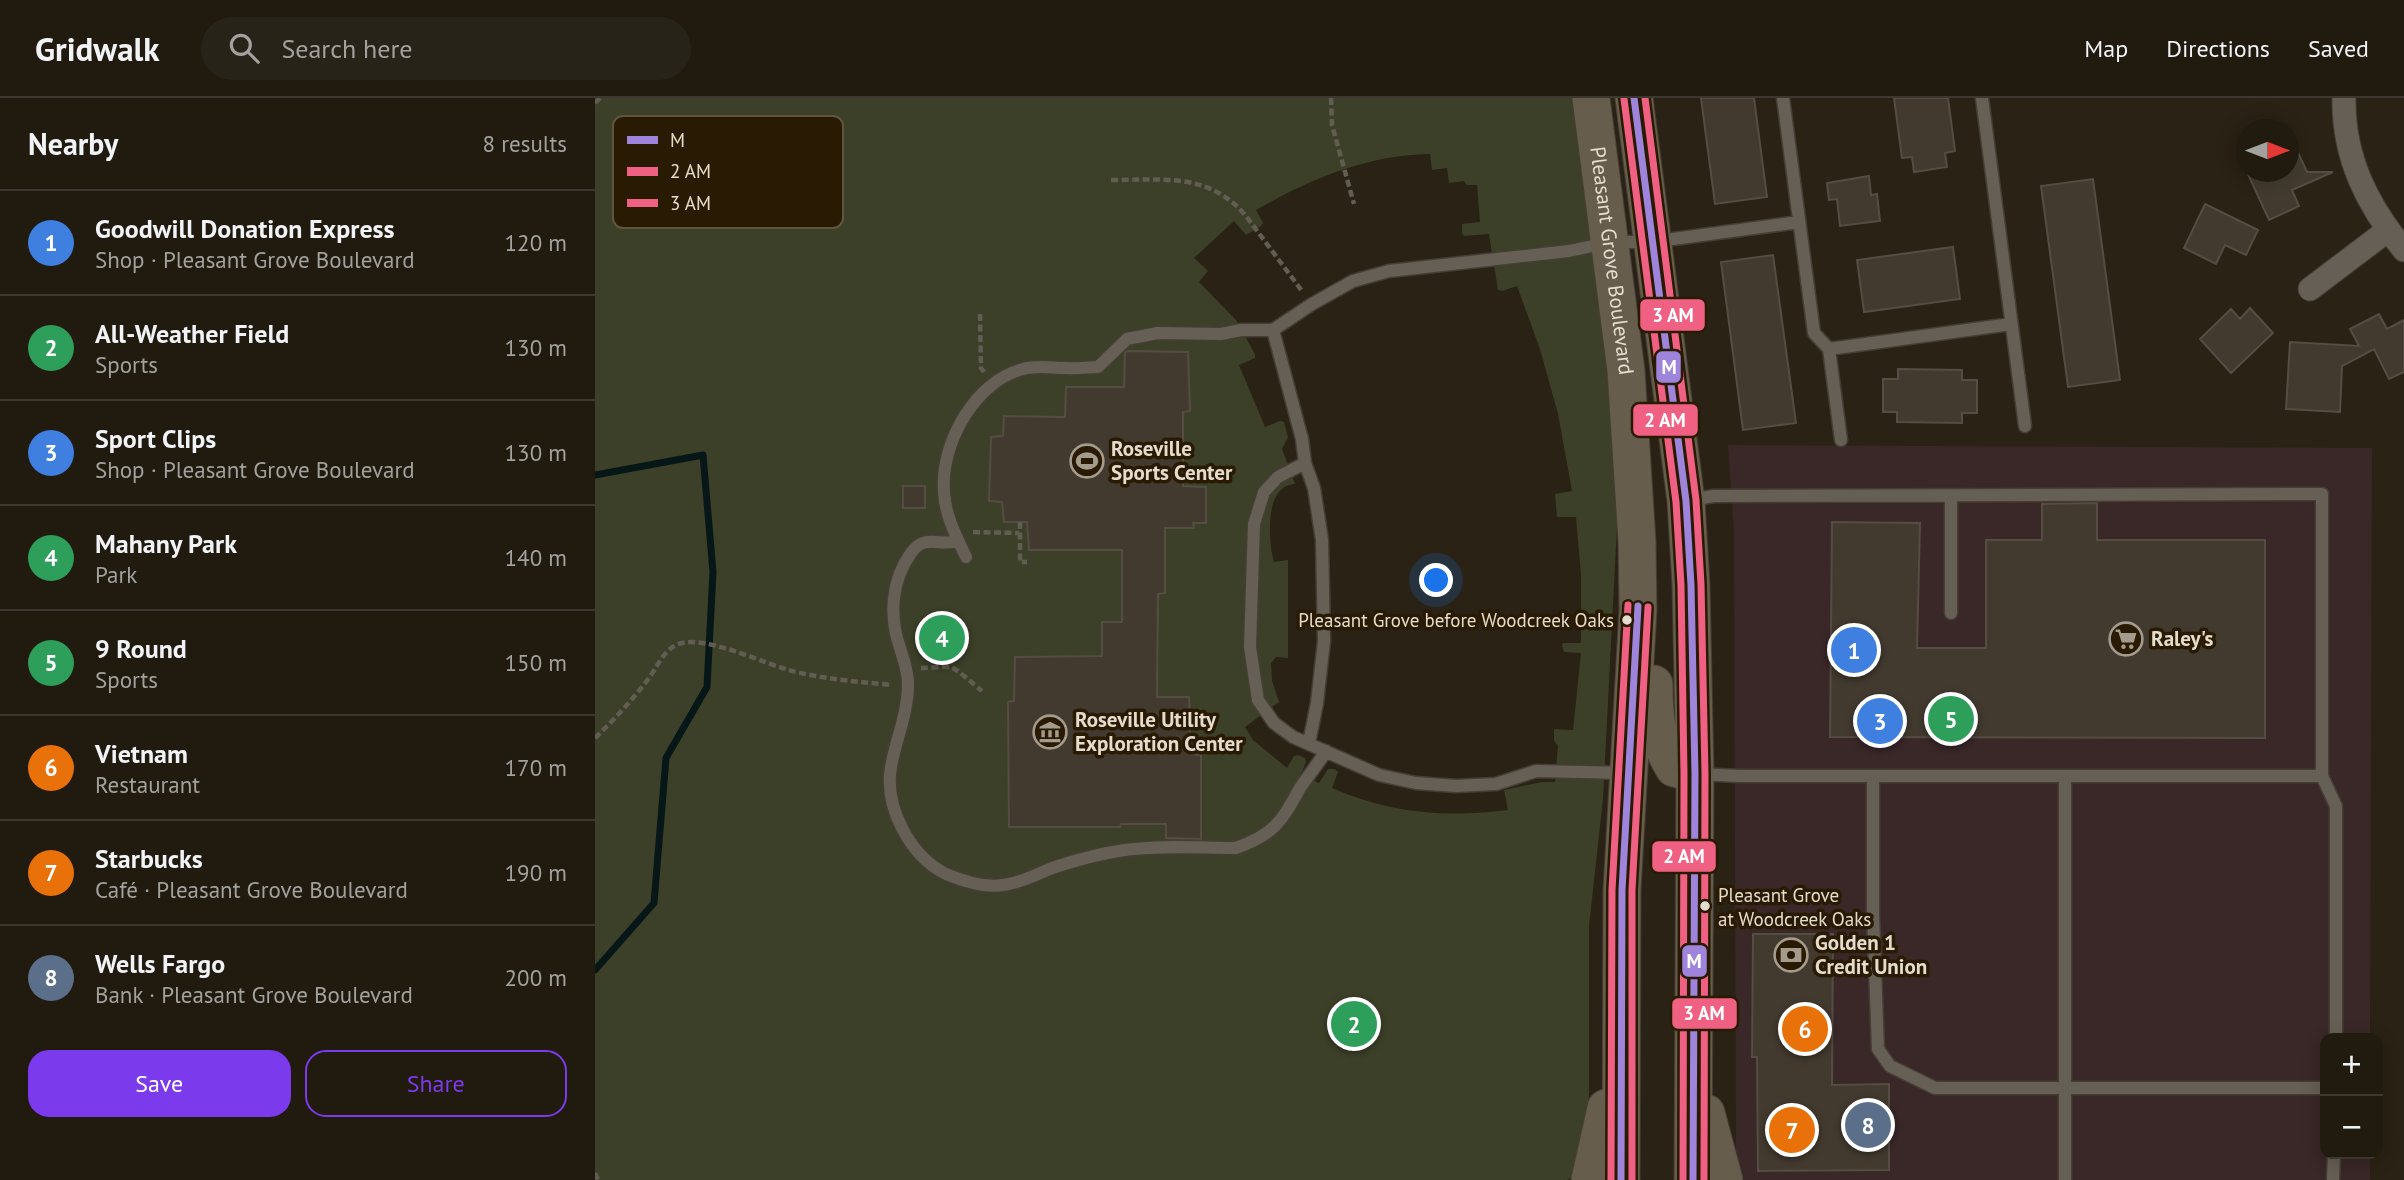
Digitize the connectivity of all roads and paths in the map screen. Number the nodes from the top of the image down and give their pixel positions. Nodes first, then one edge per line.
1 (600, 98) edge
2 (1331, 98) edge
3 (1591, 98) edge
4 (1634, 98) edge
5 (1783, 98) edge
6 (1982, 98) edge
7 (2344, 98) edge
8 (595, 103) edge
9 (1111, 180) dead end
10 (1354, 204) dead end
11 (1799, 222) junction
12 (2388, 230) junction
13 (1611, 242) junction
14 (1651, 242) junction
15 (2404, 250) edge
16 (2310, 289) dead end
17 (1312, 304) junction
18 (980, 314) dead end
19 (2011, 324) junction
20 (1273, 330) junction
21 (1829, 348) junction
22 (993, 385) junction
23 (2025, 426) dead end
24 (1841, 440) dead end
25 (1305, 463) junction
26 (1951, 496) junction
27 (1686, 501) junction
28 (1020, 522) dead end
29 (1019, 533) junction
30 (956, 537) junction
31 (1637, 541) junction
32 (966, 557) dead end
33 (1027, 562) dead end
34 (1951, 613) dead end
35 (904, 661) junction
36 (908, 690) junction
37 (982, 691) dead end
38 (595, 738) edge
39 (1309, 743) junction
40 (1326, 751) junction
41 (1628, 773) junction
42 (1695, 774) junction
43 (1873, 776) junction
44 (2065, 776) junction
45 (2322, 776) junction
46 (2336, 1033) edge
47 (1621, 1042) junction
48 (1694, 1065) junction
49 (2065, 1088) junction
50 (2320, 1088) edge
51 (2334, 1159) edge
52 (595, 1173) edge
53 (598, 1180) edge
54 (1590, 1180) edge
55 (1621, 1180) edge
56 (1693, 1180) edge
57 (1724, 1180) edge
58 (2065, 1180) edge
59 (2333, 1180) edge

1 - 8 path
2 - 10 path
3 - 13 main road, Pleasant Grove Boulevard
4 - 14 main road, Pleasant Grove Boulevard
5 - 11 lane
6 - 19 lane
7 - 12 street
9 - 17 path
11 - 14 lane
11 - 21 lane
12 - 15 street
12 - 16 street
13 - 14 lane
13 - 17 lane
13 - 31 main road, Pleasant Grove Boulevard
14 - 27 main road, Pleasant Grove Boulevard
17 - 20 lane
18 - 22 path
19 - 21 lane
19 - 23 lane
20 - 22 lane
20 - 25 lane
21 - 24 lane
22 - 30 lane
25 - 39 lane
25 - 39 lane
26 - 27 lane
26 - 34 lane
26 - 45 lane
27 - 42 main road, Pleasant Grove Boulevard
28 - 29 path
29 - 30 path
29 - 33 path
30 - 32 lane
30 - 35 lane
31 - 41 main road, Pleasant Grove Boulevard
31 - 42 main road
35 - 36 lane
35 - 37 path
36 - 38 path
36 - 40 lane
39 - 40 lane
40 - 41 lane
41 - 47 main road, Pleasant Grove Boulevard
42 - 43 lane
42 - 48 main road, Pleasant Grove Boulevard
43 - 44 lane
43 - 49 lane
44 - 45 lane
44 - 49 lane
45 - 46 lane
47 - 54 main road
47 - 55 main road, Pleasant Grove Boulevard
48 - 56 main road, Pleasant Grove Boulevard
48 - 57 main road
49 - 50 lane
49 - 58 lane
51 - 59 lane
52 - 53 path

